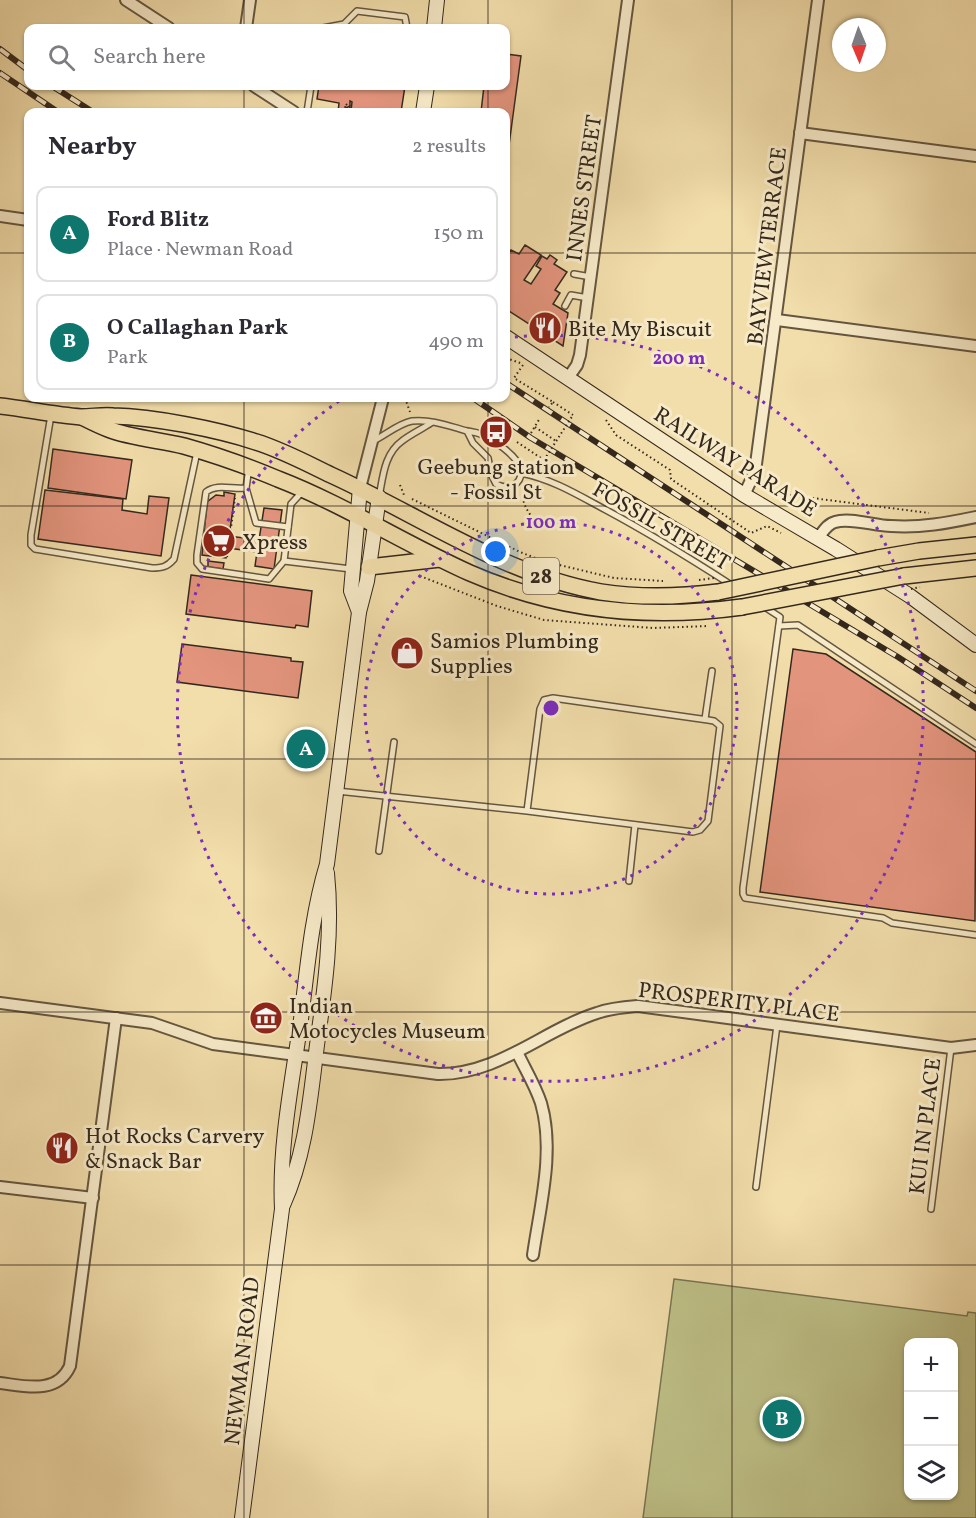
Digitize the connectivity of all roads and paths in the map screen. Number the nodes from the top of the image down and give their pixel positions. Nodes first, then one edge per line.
1 (126, 0) edge
2 (250, 0) edge
3 (628, 0) edge
4 (818, 0) edge
5 (438, 2) edge
6 (163, 24) edge
7 (247, 24) edge
8 (344, 24) edge
9 (406, 24) edge
10 (435, 24) edge
11 (260, 90) edge
12 (310, 90) edge
13 (426, 90) edge
14 (288, 108) edge
15 (308, 108) edge
16 (424, 108) edge
17 (800, 133) junction
18 (976, 156) edge
19 (0, 216) edge
20 (24, 219) edge
21 (574, 274) dead end
22 (591, 277) junction
23 (588, 298) junction
24 (565, 306) dead end
25 (777, 320) junction
26 (510, 340) edge
27 (976, 346) edge
28 (510, 359) edge
29 (523, 364) junction
30 (530, 370) dead end
31 (568, 378) junction
32 (382, 402) edge
33 (406, 402) edge
34 (553, 402) junction
35 (0, 406) edge
36 (549, 407) dead end
37 (51, 413) junction
38 (411, 414) dead end
39 (81, 417) junction
40 (540, 418) dead end
41 (605, 419) dead end
42 (431, 423) junction
43 (535, 427) junction
44 (467, 431) junction
45 (531, 433) dead end
46 (556, 441) junction
47 (517, 442) dead end
48 (370, 443) junction
49 (198, 450) junction
50 (249, 467) junction
51 (521, 473) junction
52 (753, 476) junction
53 (400, 485) dead end
54 (246, 488) junction
55 (360, 488) junction
56 (304, 490) junction
57 (744, 495) junction
58 (379, 497) junction
59 (522, 497) dead end
60 (235, 498) dead end
61 (936, 513) dead end
62 (357, 516) junction
63 (531, 516) dead end
64 (976, 517) edge
65 (375, 526) junction
66 (288, 527) junction
67 (785, 535) dead end
68 (818, 538) junction
69 (976, 545) edge
70 (227, 557) dead end
71 (440, 559) junction
72 (284, 561) junction
73 (369, 567) junction
74 (976, 568) edge
75 (352, 569) junction
76 (692, 580) dead end
77 (699, 580) dead end
78 (670, 581) dead end
79 (747, 600) junction
80 (359, 612) junction
81 (944, 619) junction
82 (779, 626) junction
83 (976, 633) edge
84 (976, 645) edge
85 (712, 670) dead end
86 (705, 719) junction
87 (394, 742) dead end
88 (976, 744) edge
89 (336, 791) junction
90 (386, 797) junction
91 (527, 811) junction
92 (635, 825) junction
93 (379, 851) dead end
94 (327, 864) junction
95 (628, 881) dead end
96 (976, 935) edge
97 (0, 1003) edge
98 (116, 1018) junction
99 (777, 1024) junction
100 (976, 1045) edge
101 (951, 1048) junction
102 (517, 1052) junction
103 (296, 1055) junction
104 (316, 1058) junction
105 (0, 1186) edge
106 (756, 1187) dead end
107 (93, 1198) junction
108 (282, 1209) junction
109 (930, 1209) dead end
110 (533, 1255) dead end
111 (0, 1383) edge
112 (242, 1518) edge

1 - 6 street
2 - 7 street
3 - 22 street, INNES STREET
4 - 17 street, BAYVIEW TERRACE
5 - 10 main road
8 - 9 lane
11 - 14 street
12 - 15 lane
13 - 16 main road
17 - 18 street
17 - 25 street, BAYVIEW TERRACE
19 - 20 street
21 - 22 lane
22 - 23 street, INNES STREET
23 - 24 lane
23 - 31 street, INNES STREET
25 - 27 street
25 - 52 street, BAYVIEW TERRACE
26 - 31 main road, RAILWAY PARADE
28 - 29 path
29 - 30 path
29 - 34 path
31 - 57 main road, RAILWAY PARADE
32 - 48 street, NEWMAN ROAD
33 - 38 path
34 - 36 path
34 - 46 path, bridge
35 - 37 main road, 28
37 - 39 main road, 28
37 - 49 lane
39 - 49 main road, 28
39 - 55 main road, 28
40 - 43 path
41 - 67 path
42 - 44 lane
42 - 48 lane
42 - 58 lane
43 - 45 path
43 - 46 path
44 - 51 lane
44 - 51 lane
46 - 47 path, bridge
48 - 55 street, NEWMAN ROAD
49 - 50 main road, 28
50 - 54 lane
50 - 56 main road, 28
51 - 79 lane, FOSSIL STREET
52 - 57 street, BAYVIEW TERRACE
52 - 61 path
53 - 78 path
54 - 66 lane
54 - 72 lane
55 - 58 main road, 28
55 - 62 main road, NEWMAN ROAD
56 - 62 main road, 28
56 - 66 lane
57 - 68 main road, RAILWAY PARADE
58 - 65 main road, NEWMAN ROAD
58 - 69 main road, 28, bridge
59 - 63 path
60 - 70 path
62 - 65 main road, 28
62 - 75 main road, NEWMAN ROAD
64 - 68 street
65 - 71 main road, 28
65 - 73 main road, NEWMAN ROAD
66 - 72 lane
68 - 81 main road, RAILWAY PARADE
71 - 73 main road
71 - 79 main road, 28
72 - 75 lane
73 - 80 main road, NEWMAN ROAD
74 - 79 main road, 28, bridge
75 - 80 main road, NEWMAN ROAD
76 - 77 path
79 - 82 lane, FOSSIL STREET
80 - 89 main road, NEWMAN ROAD
81 - 83 main road, RAILWAY PARADE
81 - 84 main road, RAILWAY PARADE
82 - 88 lane
82 - 96 lane
85 - 86 lane
86 - 91 lane
86 - 92 lane
87 - 90 lane
89 - 90 lane
89 - 94 main road, NEWMAN ROAD
90 - 91 lane
90 - 93 lane
91 - 92 lane
92 - 95 lane
94 - 103 main road, NEWMAN ROAD
94 - 104 main road, NEWMAN ROAD
97 - 98 street, PROSPERITY PLACE
98 - 103 street, PROSPERITY PLACE
98 - 107 street
99 - 101 street, PROSPERITY PLACE
99 - 102 street, PROSPERITY PLACE
99 - 106 lane
100 - 101 street, PROSPERITY PLACE
101 - 109 lane, KUI IN PLACE
102 - 104 street, PROSPERITY PLACE
102 - 110 street
103 - 104 street, PROSPERITY PLACE
103 - 108 main road, NEWMAN ROAD
104 - 108 main road, NEWMAN ROAD
105 - 107 street
107 - 111 street
108 - 112 main road, NEWMAN ROAD

